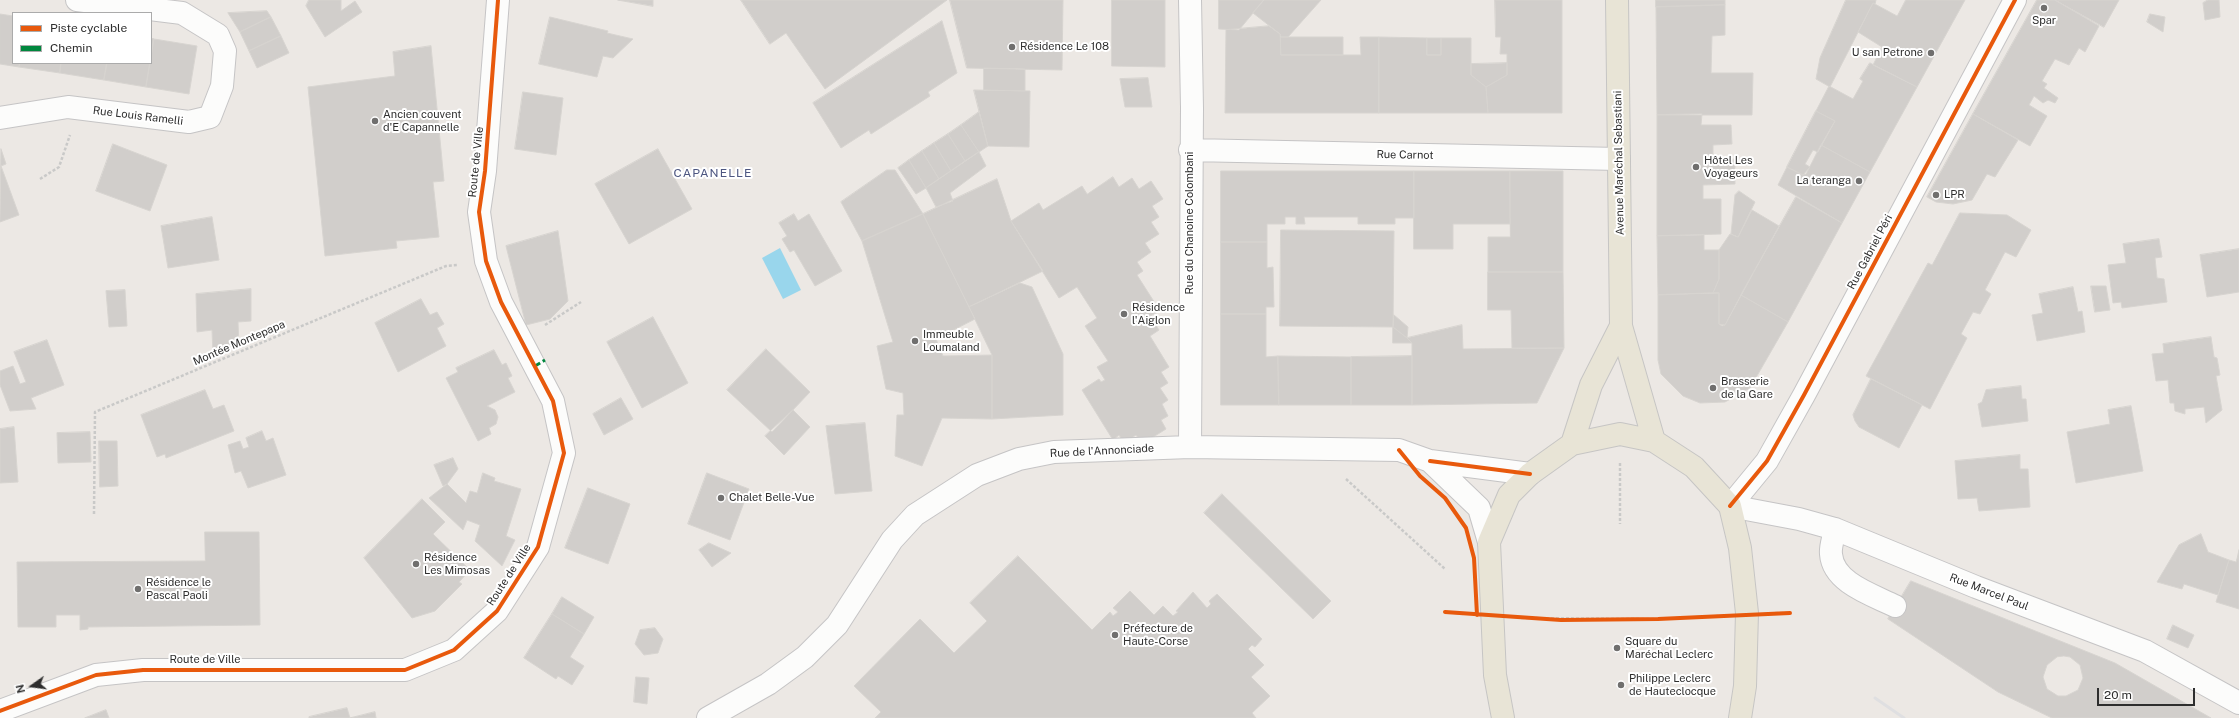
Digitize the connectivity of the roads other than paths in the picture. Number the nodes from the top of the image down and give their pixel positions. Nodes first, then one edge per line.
1 (77, 0) edge
2 (498, 0) edge
3 (1190, 0) edge
4 (1617, 0) edge
5 (2015, 0) edge
6 (0, 118) edge
7 (1190, 150) junction
8 (1619, 158) junction
9 (1621, 326) junction
10 (1654, 441) junction
11 (1572, 444) junction
12 (1190, 447) junction
13 (1430, 461) junction
14 (1530, 474) junction
15 (1730, 506) junction
16 (1836, 529) junction
17 (1490, 542) junction
18 (1895, 606) dead end
19 (2239, 703) edge
20 (0, 711) edge
21 (708, 718) edge
22 (1503, 718) edge
23 (1740, 718) edge

1 - 6 street, Rue Louis Ramelli
2 - 20 street, Route de Ville
3 - 7 street, Rue du Chanoine Colombani
4 - 8 main road, Avenue Maréchal Sebastiani
5 - 15 street, Rue Gabriel Péri
7 - 8 street, Rue Carnot
7 - 12 street, Rue du Chanoine Colombani
8 - 9 main road, Avenue Maréchal Sebastiani
9 - 10 main road, Avenue Maréchal Sebastiani
9 - 11 main road, Avenue Maréchal Sebastiani
10 - 11 main road
10 - 15 main road
11 - 14 main road
12 - 13 street, Rue de l'Annonciade
12 - 21 street, Rue de l'Annonciade
13 - 14 street, Rue de l'Annonciade
13 - 17 street, Rue de l'Annonciade
14 - 17 main road
15 - 16 street, Rue Marcel Paul
15 - 23 main road
16 - 18 street
16 - 19 street, Rue Marcel Paul
17 - 22 main road

